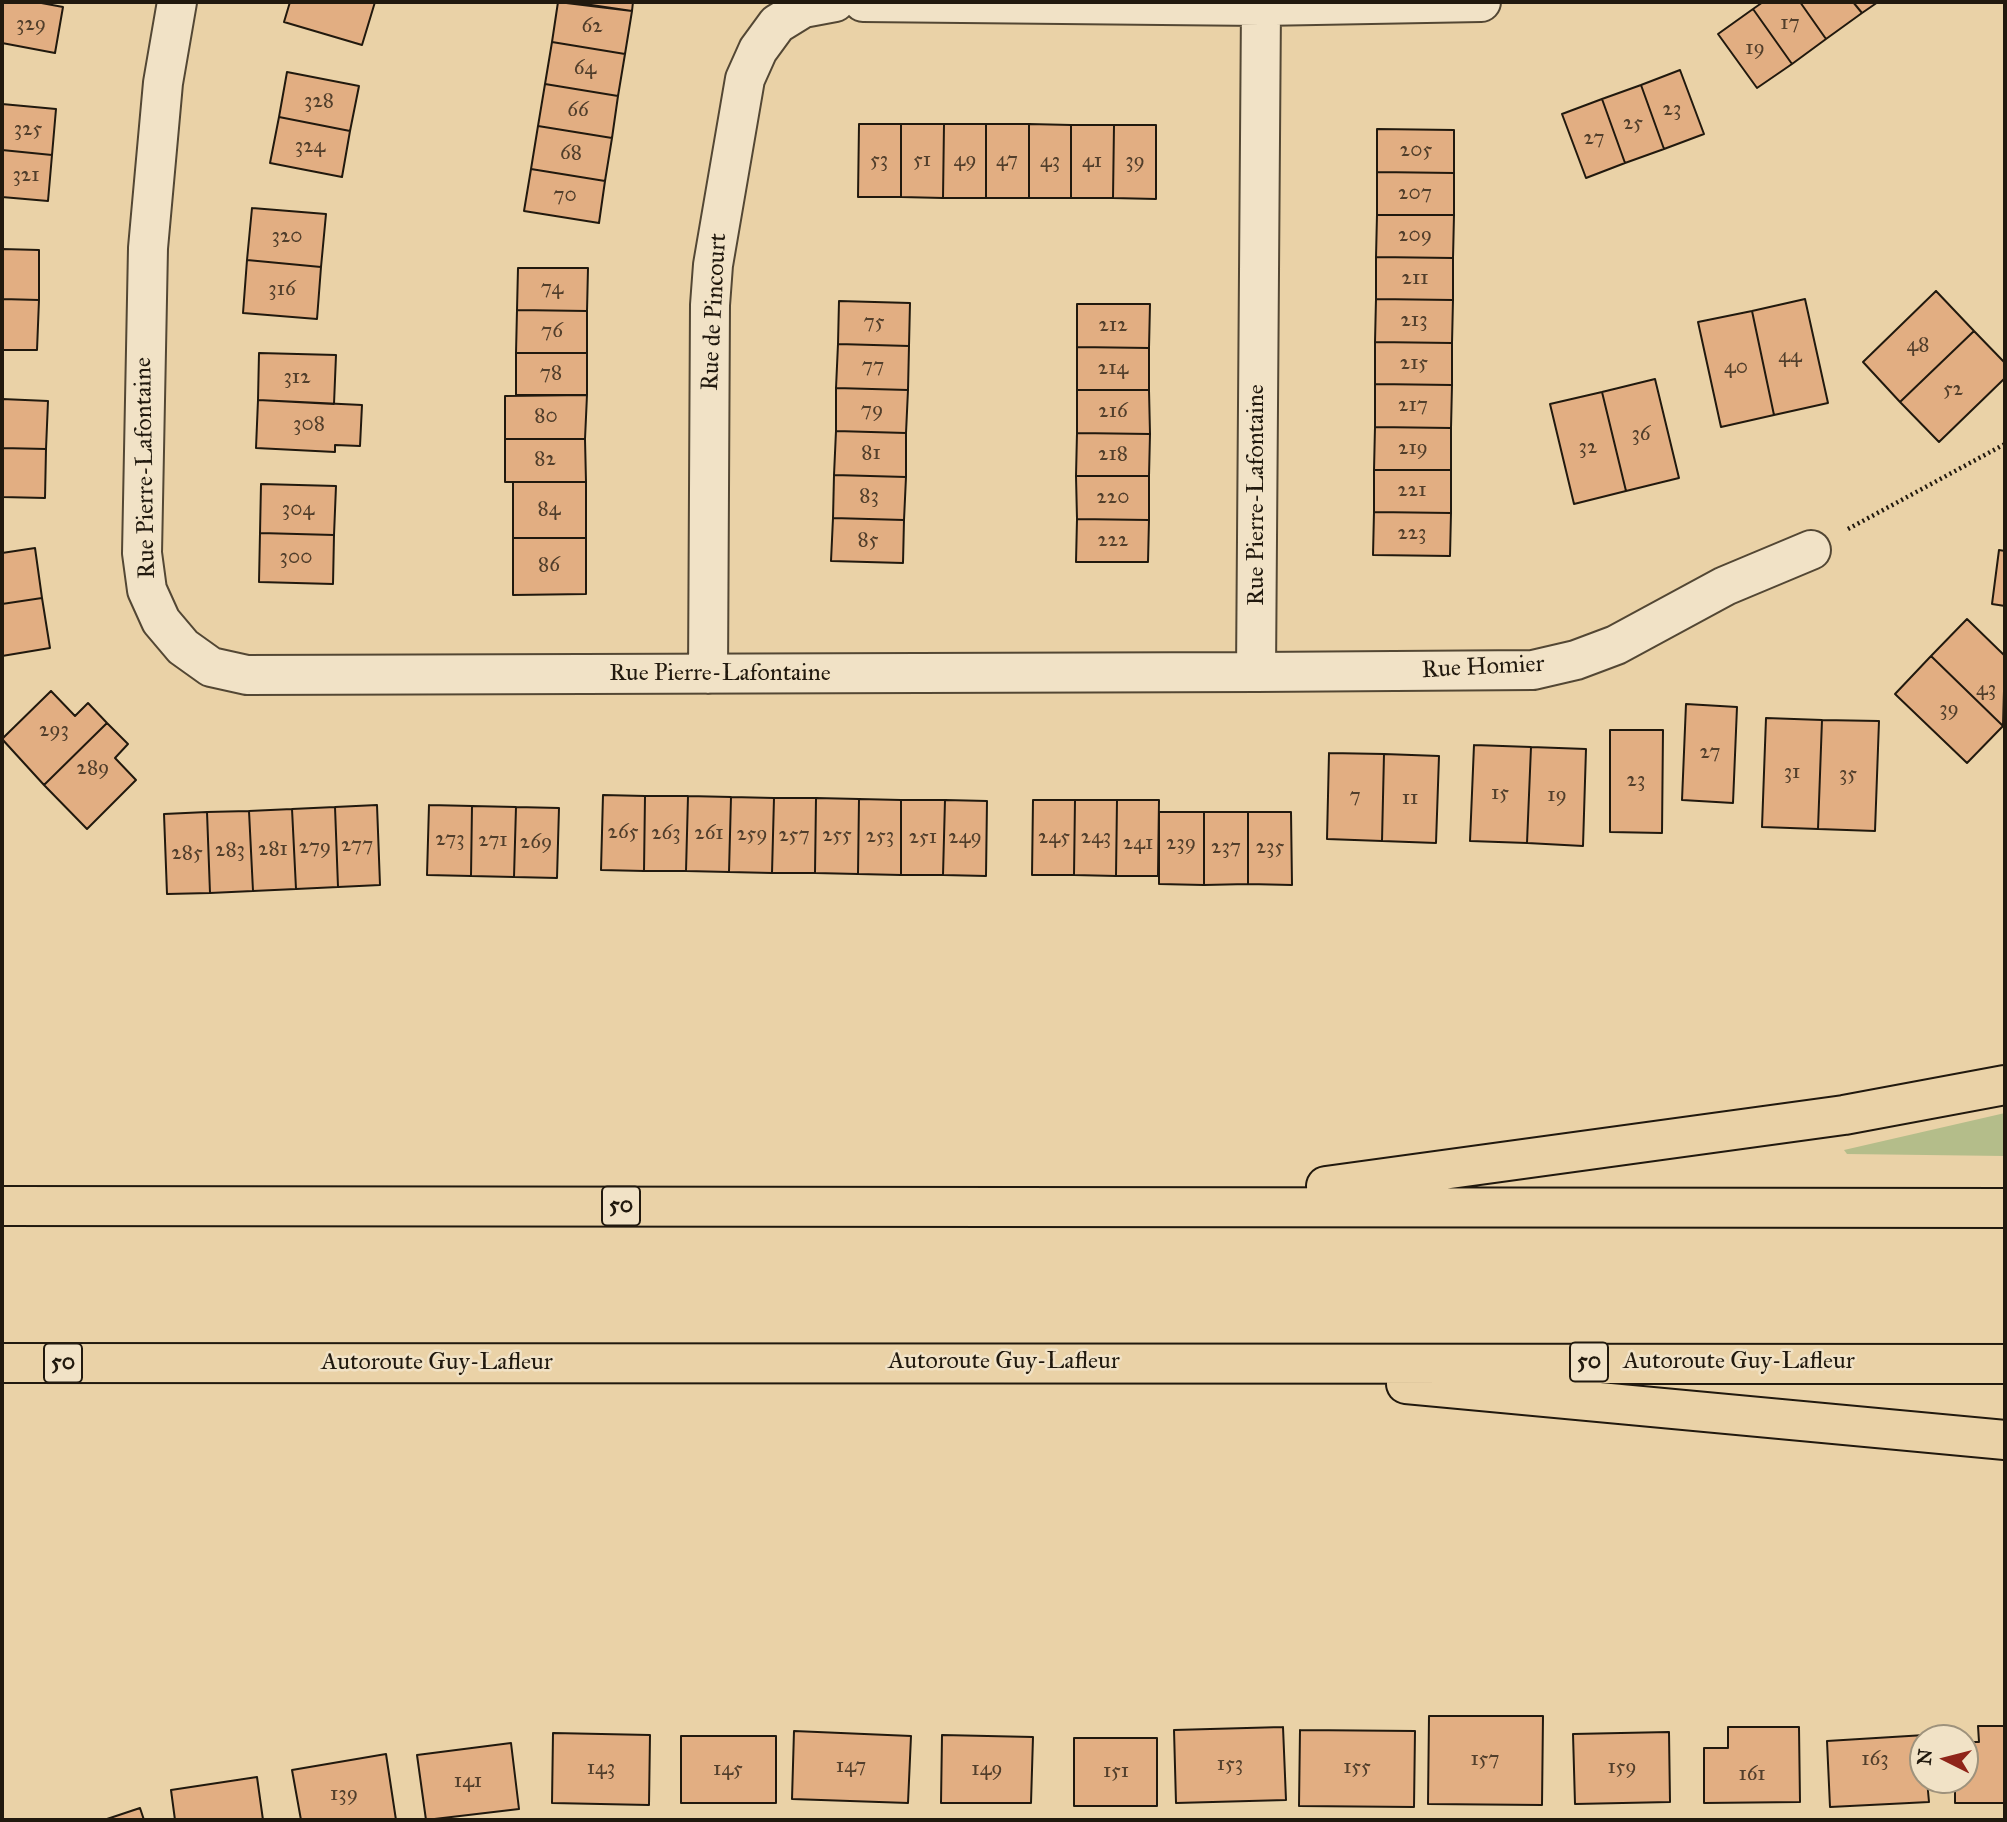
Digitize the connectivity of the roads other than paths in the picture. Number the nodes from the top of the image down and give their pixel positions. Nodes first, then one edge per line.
1 (177, 2) edge
2 (835, 2) edge
3 (863, 2) edge
4 (1481, 2) edge
5 (1261, 6) junction
6 (1811, 550) road end
7 (1256, 673) junction
8 (708, 674) junction
9 (2005, 1085) edge
10 (2, 1206) edge
11 (1180, 1206) junction
12 (2005, 1208) edge
13 (1174, 1362) junction
14 (2, 1363) edge
15 (2005, 1364) edge
16 (2005, 1440) edge

1 - 8 street, Rue Pierre-Lafontaine
2 - 8 street, Rue de Pincourt
3 - 5 street
4 - 5 street
5 - 7 street, Rue Pierre-Lafontaine
6 - 7 street, Rue Homier
7 - 8 street, Rue Pierre-Lafontaine
9 - 11 highway
10 - 11 highway, 50
11 - 12 highway, 50
13 - 14 highway, Autoroute Guy-Lafleur / 50
13 - 15 highway, Autoroute Guy-Lafleur / 50
13 - 16 highway

